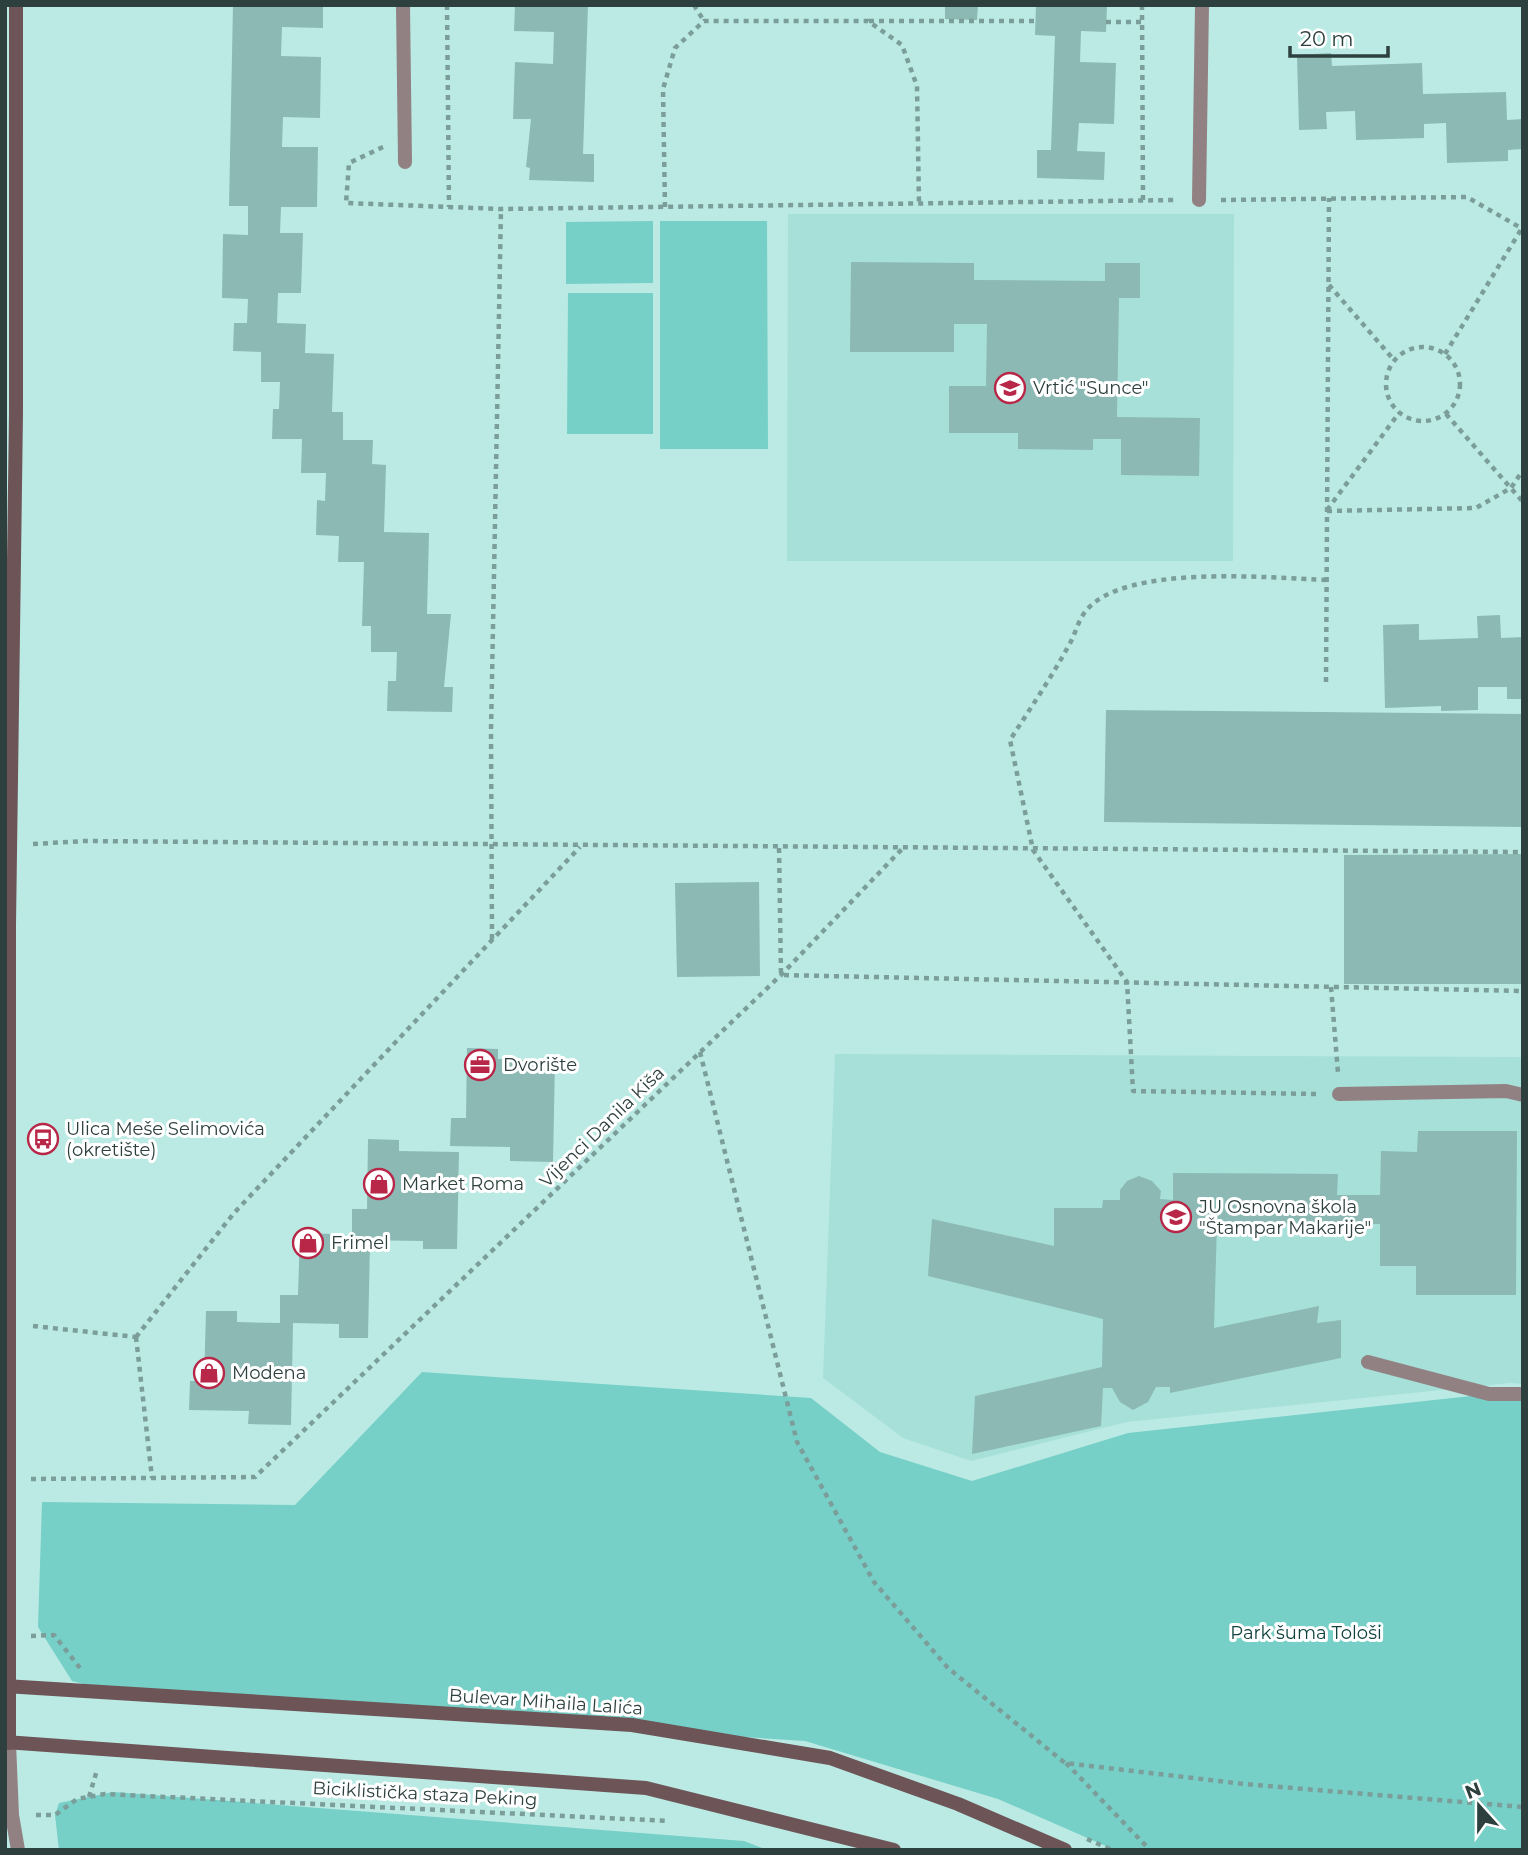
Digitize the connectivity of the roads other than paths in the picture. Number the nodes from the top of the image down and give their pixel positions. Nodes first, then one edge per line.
1 (16, 5) edge
2 (403, 5) edge
3 (1202, 5) edge
4 (405, 162) dead end
5 (1199, 200) road end
6 (9, 634) edge
7 (7, 916) edge
8 (1339, 1094) road end
9 (1523, 1095) edge
10 (7, 1307) edge
11 (1368, 1362) dead end
12 (1523, 1394) edge
13 (6, 1686) edge
14 (7, 1742) edge
15 (18, 1850) edge
16 (894, 1850) edge
17 (1065, 1850) edge

1 - 6 main road
2 - 4 street
3 - 5 street
6 - 7 main road
7 - 10 main road
8 - 9 street
10 - 13 main road
11 - 12 street
13 - 14 main road
13 - 17 main road, Bulevar Mihaila Lalića
14 - 15 street
14 - 16 main road

